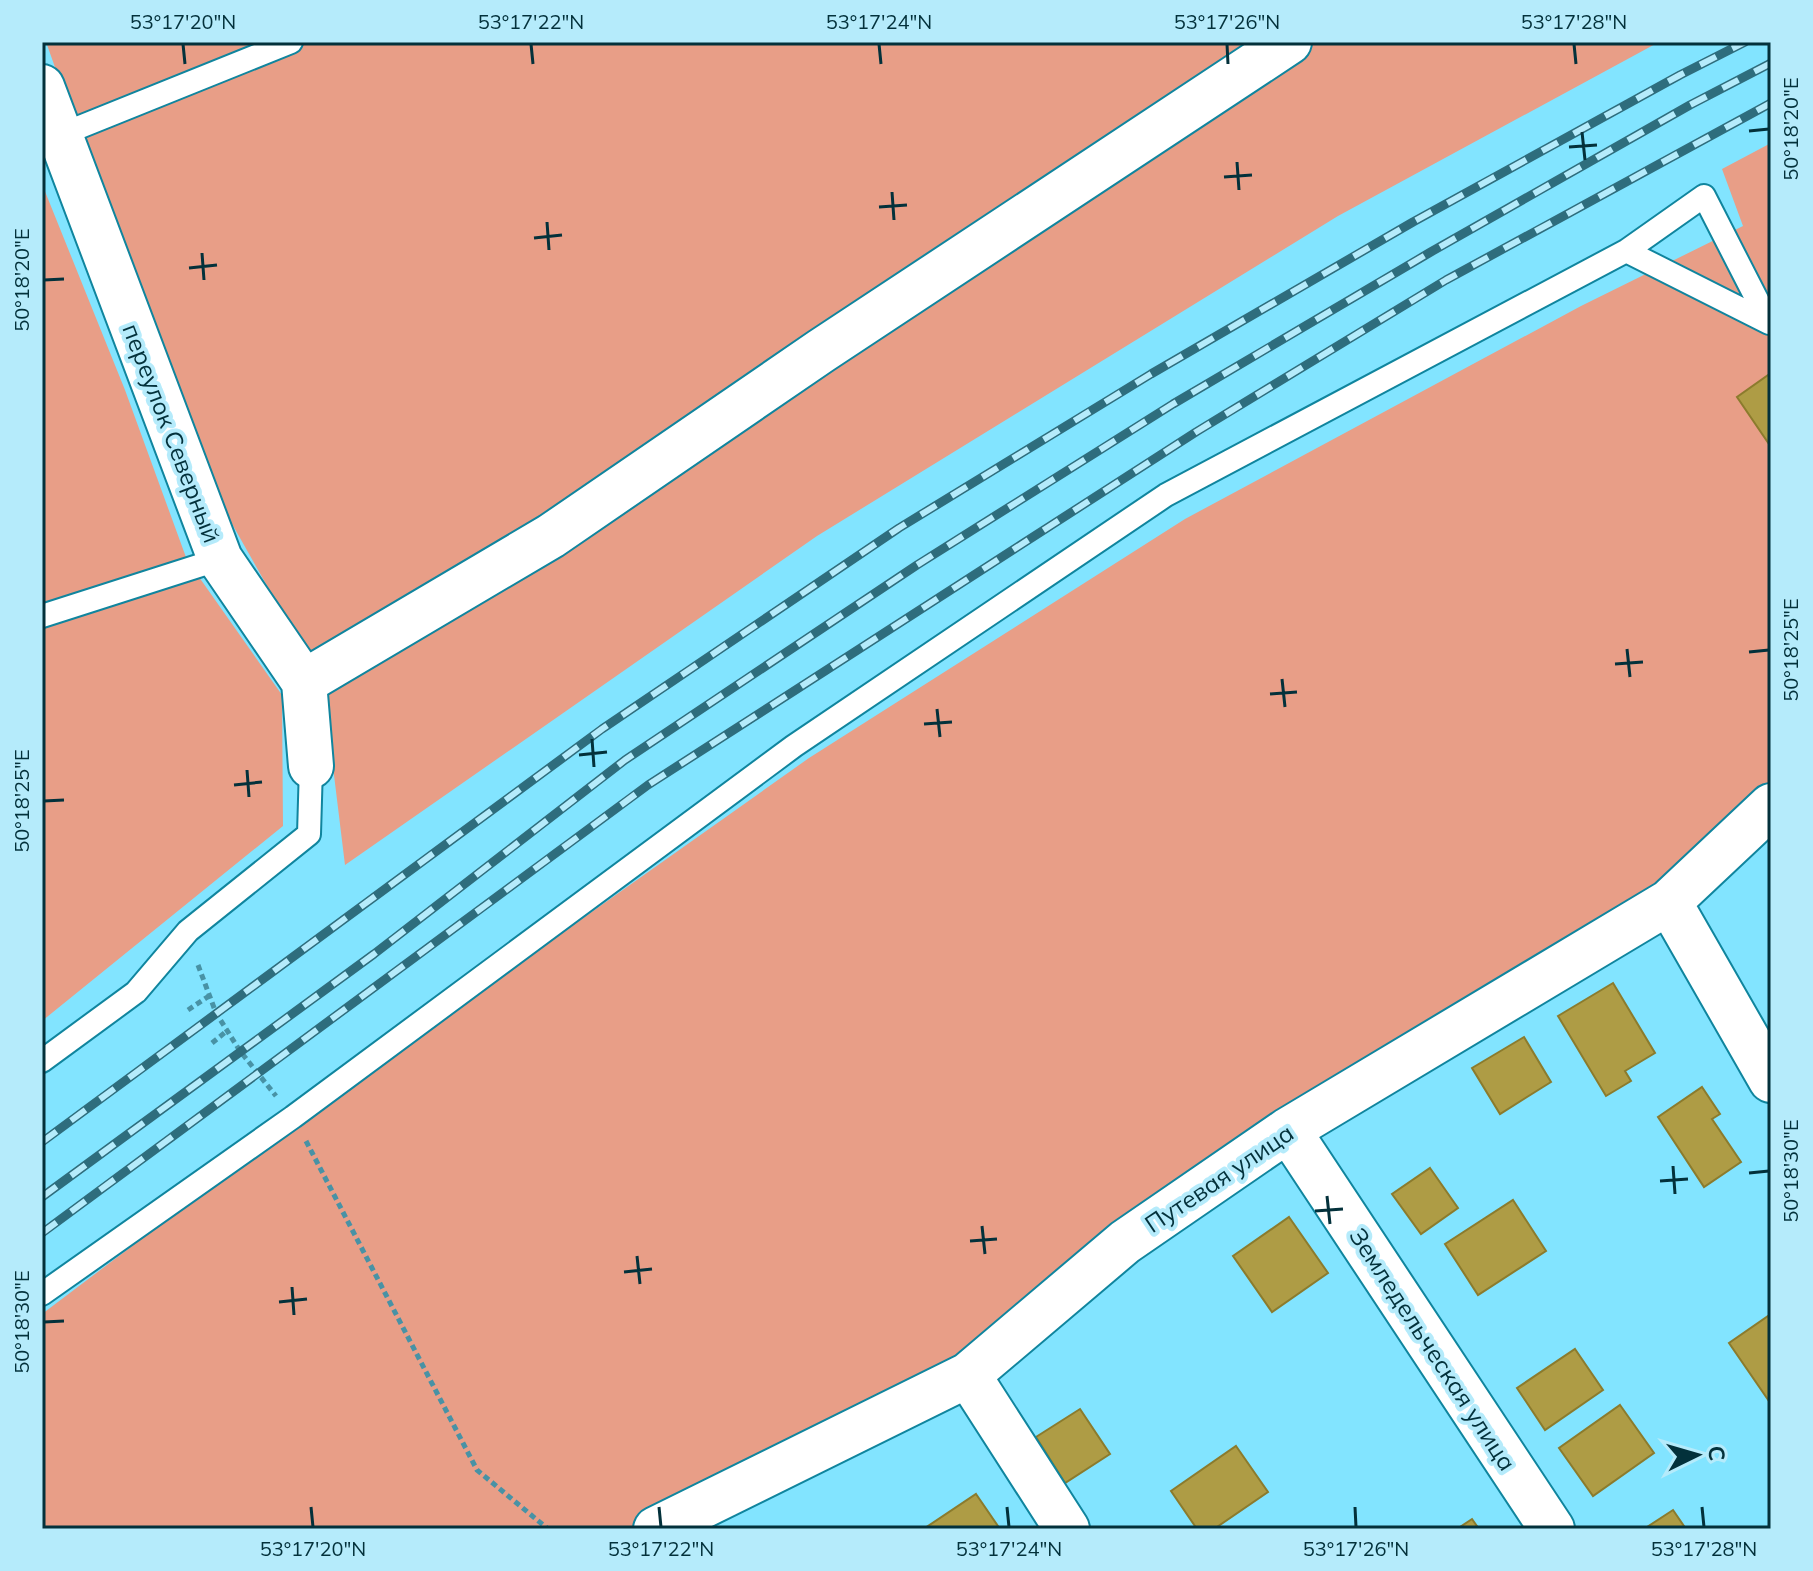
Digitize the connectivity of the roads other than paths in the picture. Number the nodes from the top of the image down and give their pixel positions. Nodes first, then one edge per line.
1 (291, 42) edge
2 (1289, 42) edge
3 (42, 87) edge
4 (51, 139) edge
5 (1626, 251) junction
6 (1770, 324) edge
7 (220, 559) junction
8 (42, 616) edge
9 (304, 682) junction
10 (311, 766) joint
11 (1771, 806) edge
12 (1669, 902) junction
13 (42, 1061) edge
14 (1771, 1080) edge
15 (1288, 1130) junction
16 (42, 1294) edge
17 (968, 1375) junction
18 (656, 1529) edge
19 (1067, 1529) edge
20 (1552, 1529) edge

1 - 4 lane
2 - 9 street
3 - 4 street, переулок Северный
4 - 7 street, переулок Северный
5 - 6 lane
5 - 6 lane
5 - 16 lane
7 - 8 lane
7 - 9 street, переулок Северный
9 - 10 street, переулок Северный
10 - 13 lane
11 - 12 street, Путевая улица
12 - 14 street
12 - 15 street, Путевая улица
15 - 17 street, Путевая улица
15 - 20 street, Земледельческая улица
17 - 18 street, Путевая улица
17 - 19 street

